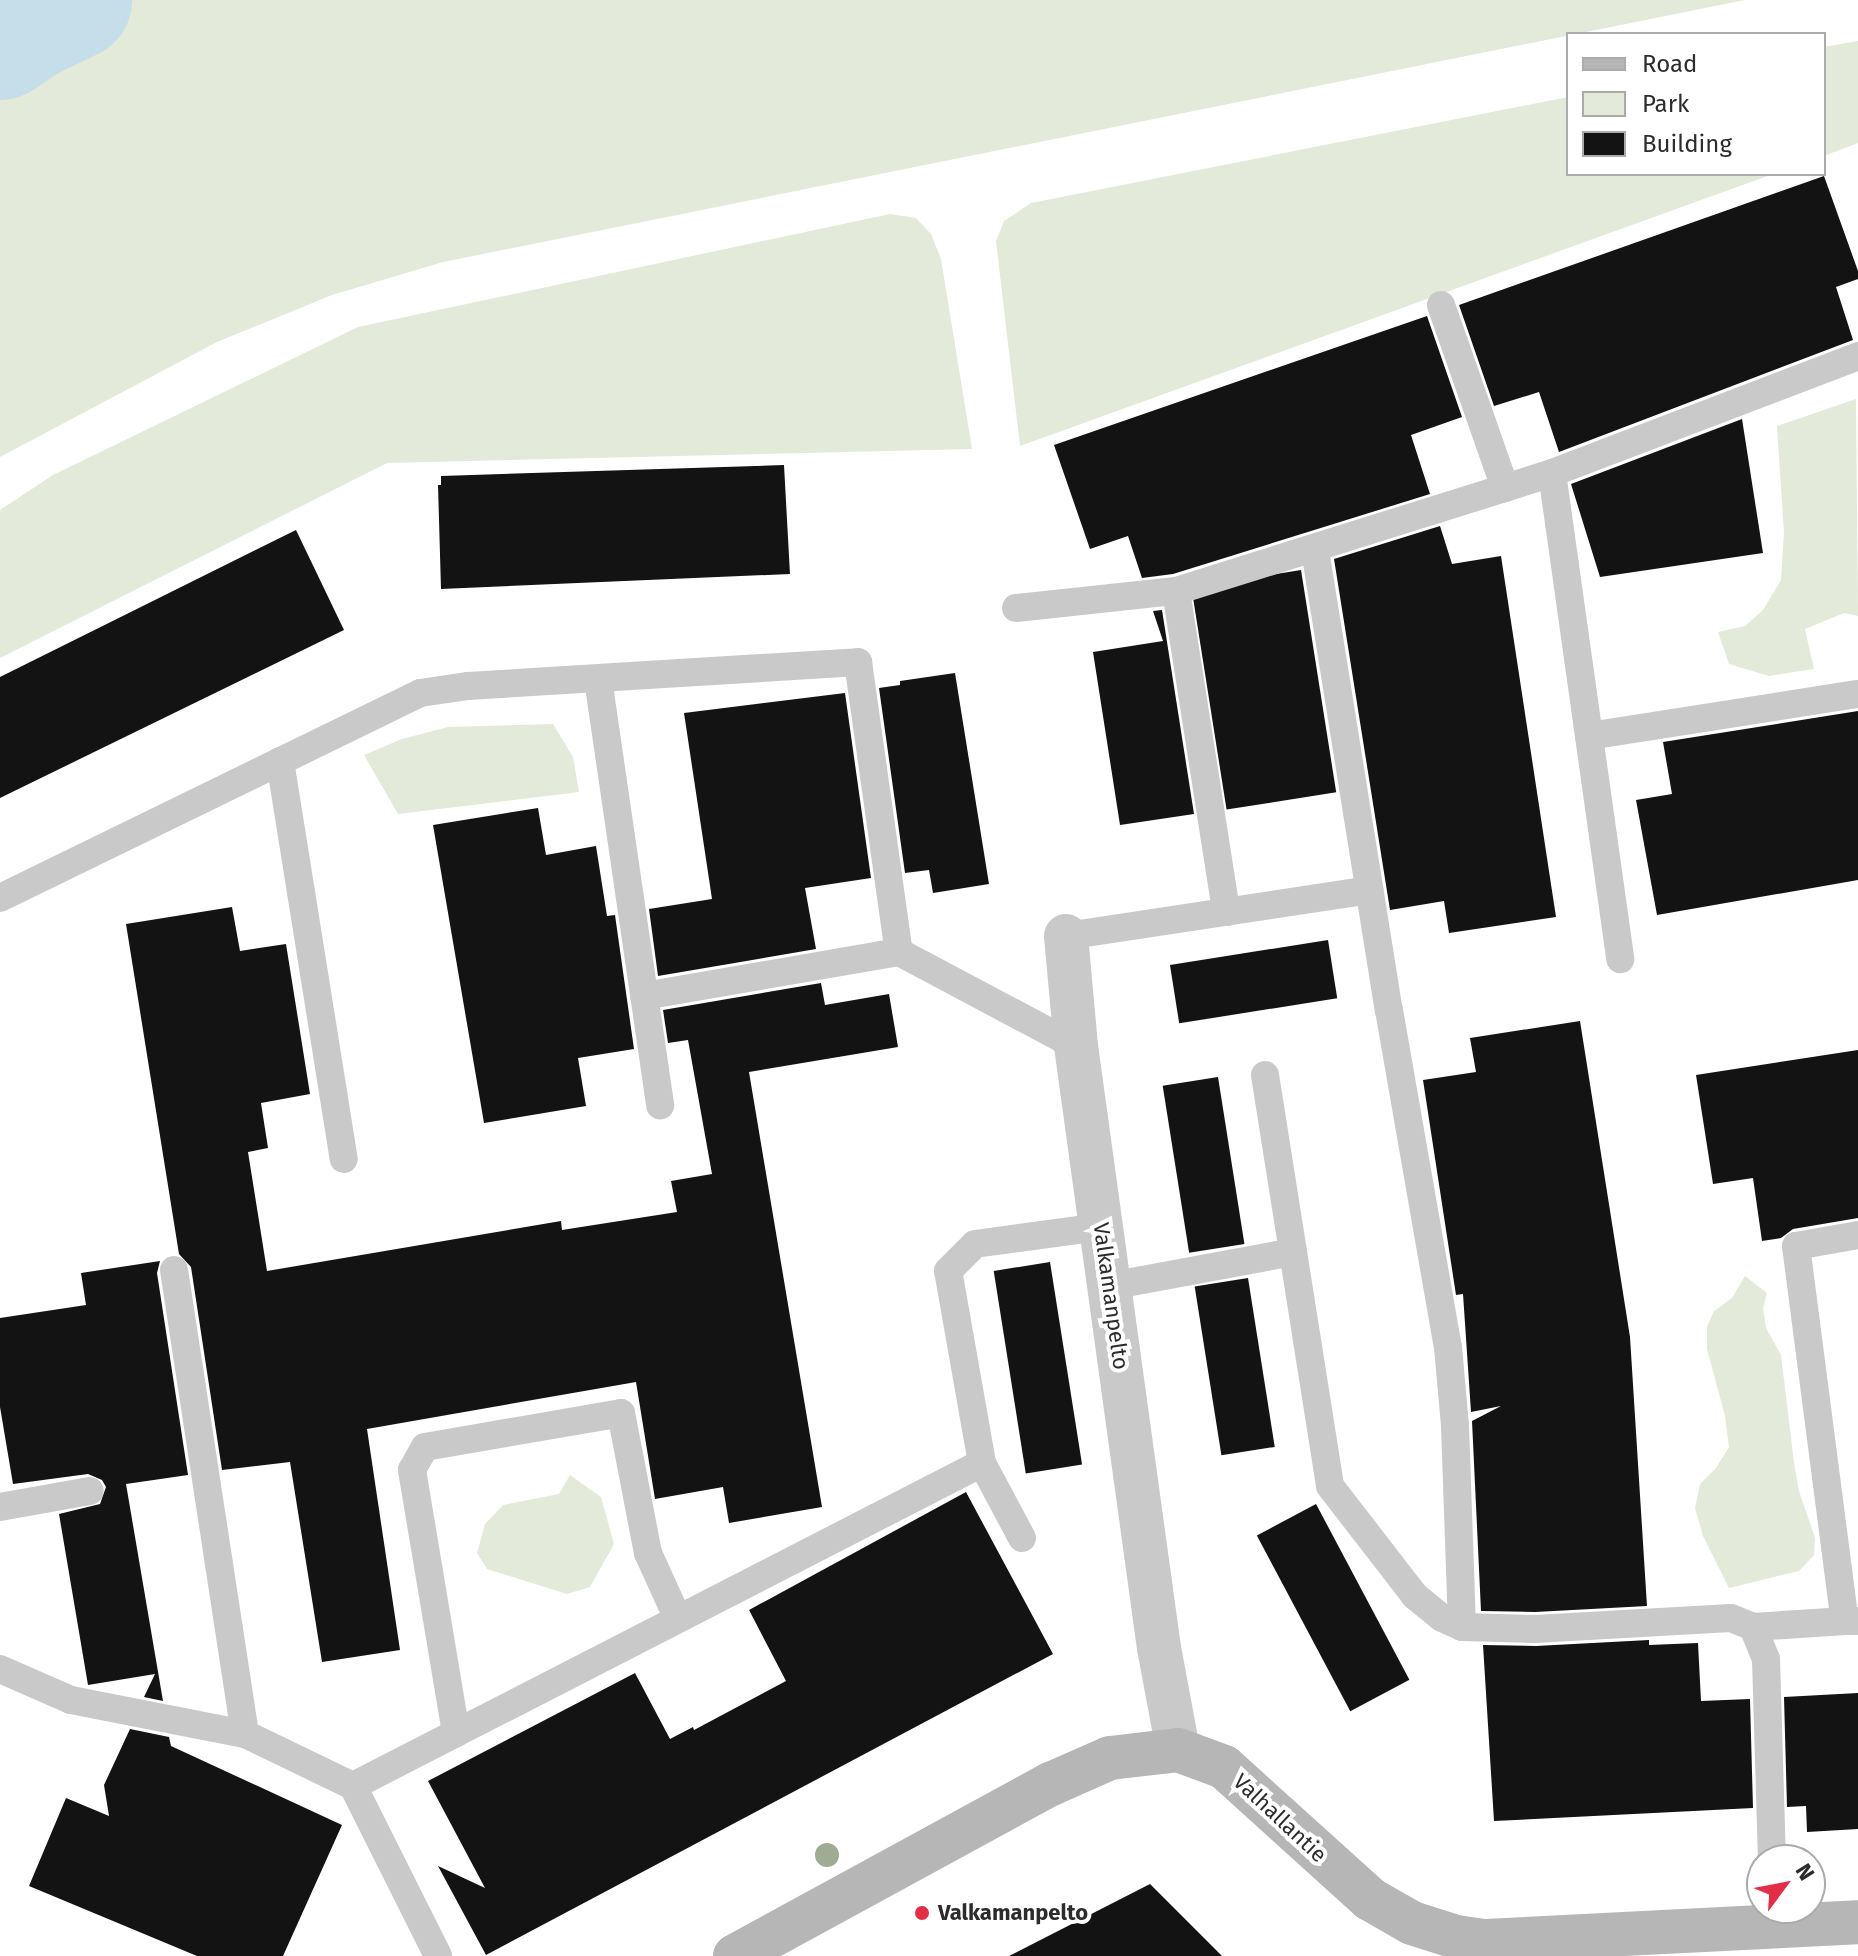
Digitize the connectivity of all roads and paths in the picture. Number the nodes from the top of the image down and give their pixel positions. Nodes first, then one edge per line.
1 (1441, 305) dead end
2 (1858, 356) edge
3 (1552, 473) junction
4 (1505, 488) junction
5 (1315, 550) junction
6 (1176, 591) junction
7 (1016, 608) dead end
8 (598, 679) junction
9 (1858, 694) edge
10 (1589, 736) junction
11 (280, 761) junction
12 (1370, 890) junction
13 (0, 898) edge
14 (1226, 912) junction
15 (1066, 936) joint
16 (899, 952) junction
17 (1620, 959) dead end
18 (644, 996) junction
19 (1076, 1046) junction
20 (1265, 1075) dead end
21 (660, 1106) dead end
22 (344, 1159) dead end
23 (1101, 1227) junction
24 (1858, 1235) edge
25 (1293, 1252) junction
26 (174, 1270) dead end
27 (1110, 1286) junction
28 (982, 1463) junction
29 (90, 1491) dead end
30 (0, 1507) edge
31 (1022, 1538) dead end
32 (678, 1619) junction
33 (1852, 1621) edge
34 (1462, 1627) junction
35 (1753, 1627) junction
36 (0, 1669) edge
37 (456, 1733) junction
38 (245, 1734) junction
39 (1178, 1750) junction
40 (353, 1786) junction
41 (1772, 1844) edge
42 (1858, 1922) edge
43 (438, 1956) edge
44 (735, 1956) edge

1 - 4 lane
2 - 3 lane
3 - 4 lane
3 - 10 lane
4 - 5 lane
5 - 6 lane
5 - 12 lane
6 - 7 lane
6 - 14 lane
8 - 11 lane
8 - 16 lane
8 - 18 lane
9 - 10 lane
10 - 17 lane
11 - 13 lane
11 - 22 lane
12 - 14 lane
12 - 34 lane
14 - 15 lane
15 - 19 street, Valkamanpelto
16 - 18 lane
16 - 19 lane
18 - 21 lane
19 - 23 street, Valkamanpelto
20 - 25 lane
23 - 27 street, Valkamanpelto
23 - 28 lane
24 - 33 lane
25 - 27 lane
25 - 34 lane
26 - 38 lane
27 - 39 street, Valkamanpelto
28 - 31 lane
28 - 32 lane
29 - 30 lane
32 - 37 lane
32 - 37 lane
33 - 35 lane
34 - 35 lane
35 - 41 lane
36 - 38 lane
37 - 40 lane
38 - 40 lane
39 - 42 street, Valhallantie
39 - 44 street, Valhallantie
40 - 43 lane

